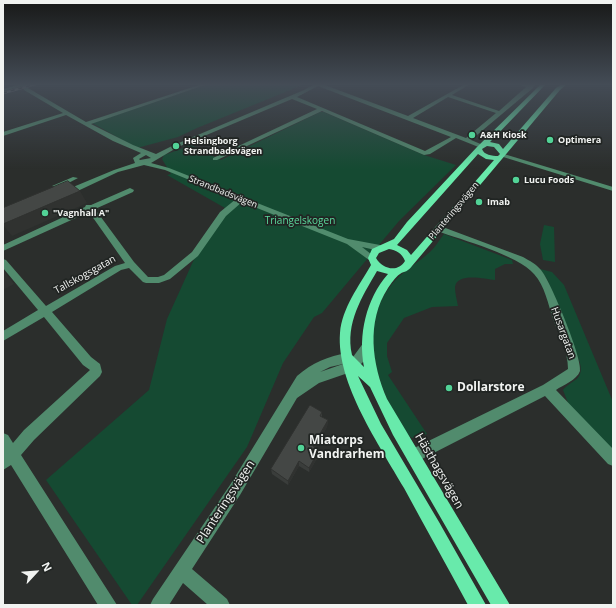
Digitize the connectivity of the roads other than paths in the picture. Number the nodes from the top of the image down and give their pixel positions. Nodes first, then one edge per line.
1 (121, 112) edge
2 (256, 112) edge
3 (315, 112) edge
4 (330, 112) edge
5 (391, 112) edge
6 (420, 112) edge
7 (515, 112) edge
8 (539, 112) edge
9 (68, 113) joint
10 (501, 113) edge
11 (408, 119) junction
12 (86, 124) junction
13 (3, 134) edge
14 (454, 137) junction
15 (467, 142) junction
16 (125, 146) junction
17 (176, 146) junction
18 (481, 146) junction
19 (146, 153) junction
20 (502, 155) junction
21 (136, 158) junction
22 (155, 158) junction
23 (215, 159) dead end
24 (143, 163) junction
25 (167, 169) junction
26 (116, 171) junction
27 (75, 178) dead end
28 (613, 189) edge
29 (46, 190) edge
30 (130, 190) dead end
31 (53, 199) edge
32 (241, 199) junction
33 (89, 207) junction
34 (440, 229) junction
35 (346, 241) junction
36 (384, 247) junction
37 (3, 248) edge
38 (3, 262) edge
39 (374, 262) junction
40 (131, 264) junction
41 (409, 264) junction
42 (396, 272) junction
43 (45, 310) junction
44 (3, 336) edge
45 (368, 345) junction
46 (351, 363) junction
47 (376, 387) junction
48 (547, 389) junction
49 (3, 440) edge
50 (412, 456) junction
51 (8, 459) edge
52 (613, 459) edge
53 (182, 571) junction
54 (108, 605) edge
55 (159, 605) edge
56 (221, 605) edge
57 (477, 605) edge
58 (501, 605) edge

1 - 12 street
2 - 17 street
3 - 23 street
4 - 14 street
5 - 11 street
6 - 11 street
7 - 18 main road
8 - 20 main road, Planteringsvägen
9 - 12 street, Strandbadsvägen
9 - 13 street
10 - 15 street
11 - 14 street
12 - 16 street, Strandbadsvägen
14 - 15 street
15 - 18 street
16 - 19 street, Strandbadsvägen
16 - 21 street, Strandbadsvägen
17 - 19 street
17 - 22 street
18 - 20 main road
18 - 20 main road
18 - 36 main road
19 - 21 street
19 - 22 street, Strandbadsvägen
20 - 28 street
20 - 34 main road, Planteringsvägen
21 - 24 street, Strandbadsvägen
21 - 26 street
22 - 24 street
22 - 25 street, Strandbadsvägen
24 - 25 street, Strandbadsvägen
24 - 26 street
25 - 32 street, Strandbadsvägen
26 - 31 street
27 - 29 street
30 - 33 street
32 - 35 street, Strandbadsvägen
32 - 40 street, Tallskogsgatan
33 - 37 street
33 - 40 street
34 - 41 main road, Planteringsvägen
34 - 48 street, Husargatan
35 - 36 street, Strandbadsvägen
35 - 39 street, Strandbadsvägen
36 - 39 main road
36 - 41 main road
38 - 43 street
39 - 42 main road
39 - 46 main road
40 - 43 street, Tallskogsgatan
41 - 42 main road
42 - 45 main road
43 - 44 street, Tallskogsgatan
43 - 51 street
45 - 46 street
45 - 47 main road, Hästhagsvägen
46 - 47 main road
46 - 53 street, Planteringsvägen
46 - 57 main road
47 - 50 main road, Hästhagsvägen
48 - 50 street, Husargatan
48 - 52 street
49 - 51 street
50 - 58 main road, Hästhagsvägen
51 - 54 street
53 - 55 street, Planteringsvägen
53 - 56 street

